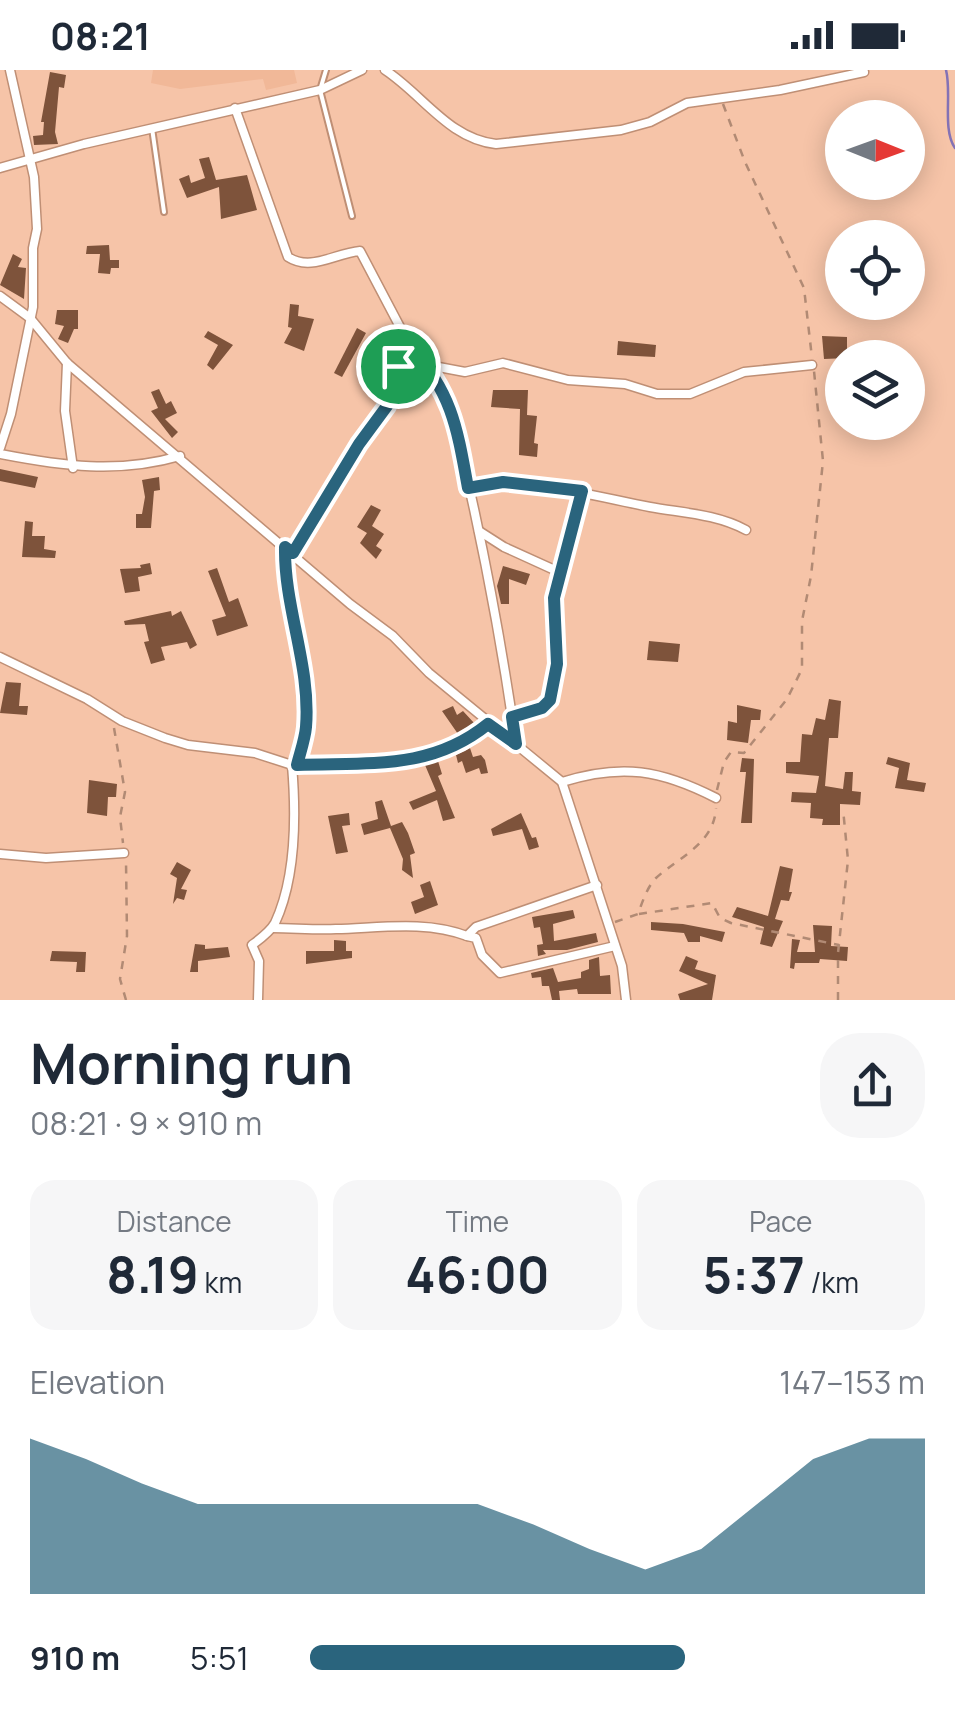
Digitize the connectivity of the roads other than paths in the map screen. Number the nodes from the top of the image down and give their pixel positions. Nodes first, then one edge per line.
1 (10, 70) edge
2 (326, 70) edge
3 (362, 70) edge
4 (385, 70) edge
5 (864, 72) edge
6 (320, 90) junction
7 (235, 108) junction
8 (152, 128) junction
9 (30, 160) junction
10 (0, 168) edge
11 (164, 212) dead end
12 (352, 216) dead end
13 (0, 296) edge
14 (30, 318) junction
15 (410, 346) junction
16 (68, 363) junction
17 (812, 365) road end
18 (428, 366) junction
19 (0, 451) edge
20 (180, 456) junction
21 (73, 468) junction
22 (468, 488) junction
23 (582, 491) junction
24 (477, 530) junction
25 (746, 530) dead end
26 (289, 550) junction
27 (559, 572) junction
28 (0, 657) edge
29 (512, 717) junction
30 (488, 724) junction
31 (516, 744) junction
32 (295, 765) junction
33 (562, 782) junction
34 (716, 798) road end
35 (124, 853) dead end
36 (0, 854) edge
37 (598, 885) junction
38 (273, 928) junction
39 (466, 936) junction
40 (615, 946) junction
41 (258, 1000) edge
42 (626, 1000) edge

1 - 9 street
2 - 6 lane
3 - 6 street
4 - 5 street
6 - 7 street
6 - 12 lane
7 - 8 street
7 - 15 street
8 - 9 street
8 - 11 lane
9 - 10 street
9 - 14 street
13 - 14 street
14 - 16 street
14 - 19 street
15 - 18 street
15 - 26 street
16 - 20 street
16 - 21 street
17 - 18 street
18 - 22 street
19 - 21 street
20 - 21 street
20 - 26 street
22 - 23 street
22 - 24 street
23 - 25 street
23 - 27 street
24 - 27 street
24 - 29 street
26 - 30 street
26 - 32 street
27 - 29 street
28 - 32 street
29 - 31 street
30 - 31 street
30 - 32 street
31 - 33 street
32 - 38 street
33 - 34 street
33 - 37 street
35 - 36 street
37 - 39 street
37 - 40 street
38 - 39 street
38 - 41 street
39 - 40 street
40 - 42 street

